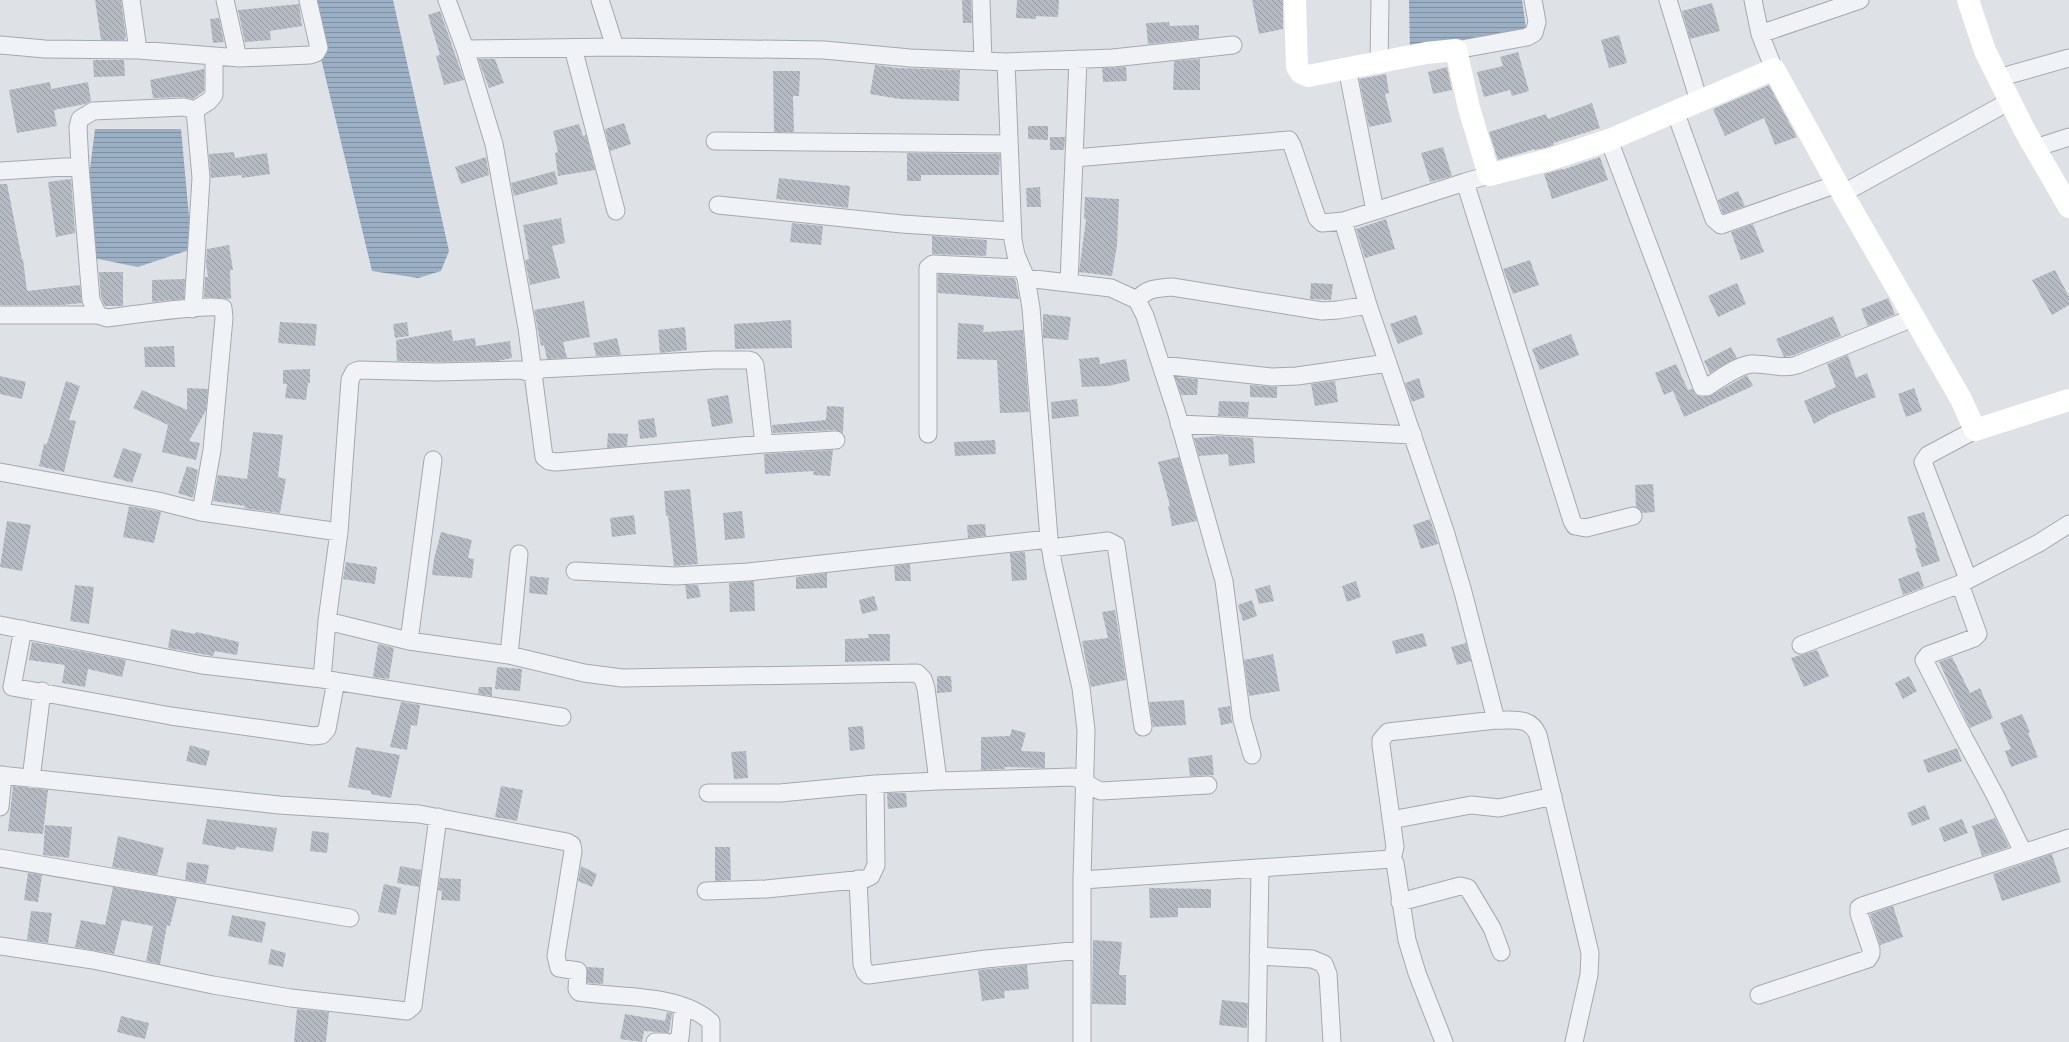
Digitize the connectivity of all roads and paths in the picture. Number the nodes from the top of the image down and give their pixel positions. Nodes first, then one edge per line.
1 (131, 0) edge
2 (225, 0) edge
3 (308, 0) edge
4 (447, 0) edge
5 (600, 0) edge
6 (981, 0) edge
7 (1295, 0) edge
8 (1380, 0) edge
9 (1533, 0) edge
10 (1668, 0) edge
11 (1753, 0) edge
12 (1860, 0) edge
13 (1968, 0) edge
14 (1760, 34) junction
15 (0, 45) edge
16 (1233, 45) dead end
17 (615, 47) junction
18 (465, 48) junction
19 (573, 48) junction
20 (138, 50) junction
21 (1456, 50) junction
22 (214, 57) junction
23 (238, 58) junction
24 (2069, 58) edge
25 (1078, 59) junction
26 (983, 61) junction
27 (1006, 62) junction
28 (1380, 62) junction
29 (1347, 68) junction
30 (1774, 69) junction
31 (1998, 78) junction
32 (1699, 101) junction
33 (2010, 101) junction
34 (195, 110) junction
35 (1675, 111) junction
36 (2069, 137) edge
37 (1609, 140) junction
38 (715, 141) dead end
39 (1009, 144) junction
40 (2035, 148) junction
41 (1074, 158) junction
42 (80, 166) junction
43 (0, 171) edge
44 (1489, 175) junction
45 (1465, 182) junction
46 (1840, 189) junction
47 (718, 205) dead end
48 (2069, 207) edge
49 (616, 211) dead end
50 (1375, 211) junction
51 (1343, 221) junction
52 (1012, 231) junction
53 (1023, 273) junction
54 (1069, 283) junction
55 (1137, 300) junction
56 (1368, 304) junction
57 (192, 309) junction
58 (0, 315) edge
59 (98, 315) junction
60 (1913, 318) junction
61 (1388, 363) junction
62 (1161, 365) junction
63 (533, 374) junction
64 (2069, 400) edge
65 (1179, 424) junction
66 (1976, 430) junction
67 (928, 434) dead end
68 (1412, 435) junction
69 (836, 440) dead end
70 (764, 444) junction
71 (433, 460) dead end
72 (0, 472) edge
73 (202, 512) junction
74 (1633, 516) dead end
75 (2069, 524) edge
76 (339, 532) junction
77 (1050, 544) junction
78 (519, 554) dead end
79 (575, 571) dead end
80 (1964, 582) junction
81 (327, 621) junction
82 (0, 625) edge
83 (23, 629) junction
84 (409, 641) junction
85 (1801, 644) dead end
86 (509, 655) junction
87 (329, 680) junction
88 (6, 686) edge
89 (42, 691) junction
90 (562, 717) dead end
91 (1496, 720) junction
92 (1143, 727) dead end
93 (1252, 755) dead end
94 (1, 775) edge
95 (31, 780) junction
96 (938, 781) junction
97 (1086, 782) junction
98 (875, 784) junction
99 (1208, 785) dead end
100 (708, 793) dead end
101 (1553, 796) junction
102 (0, 806) edge
103 (438, 817) junction
104 (1391, 820) junction
105 (2069, 838) edge
106 (2023, 852) junction
107 (0, 858) edge
108 (1392, 858) junction
109 (1260, 868) junction
110 (858, 879) junction
111 (1082, 880) junction
112 (706, 890) dead end
113 (1400, 902) junction
114 (350, 918) dead end
115 (0, 946) edge
116 (1082, 950) junction
117 (1501, 952) dead end
118 (1258, 956) junction
119 (1759, 995) dead end
120 (683, 1006) junction
121 (656, 1042) edge
122 (665, 1042) edge
123 (674, 1042) edge
124 (711, 1042) edge
125 (1082, 1042) edge
126 (1257, 1042) edge
127 (1332, 1042) edge
128 (1444, 1042) edge
129 (1574, 1042) edge

1 - 20 street
2 - 23 street
3 - 23 street
4 - 18 street
5 - 17 street
6 - 26 street
7 - 29 street
8 - 28 street
9 - 21 street
10 - 32 street
11 - 14 street
12 - 14 street
13 - 31 street
14 - 30 street
15 - 20 street
16 - 25 street
17 - 19 street
17 - 26 street
18 - 19 street
18 - 63 street
19 - 49 street
20 - 22 street
21 - 28 street
21 - 44 street
22 - 23 street
22 - 34 street
24 - 31 street
25 - 27 street
25 - 41 street
26 - 27 street
27 - 39 street
28 - 29 street
29 - 50 street
30 - 32 street
30 - 46 street
31 - 33 street
32 - 35 street
33 - 40 street
33 - 46 street
34 - 42 street
34 - 57 street
35 - 37 street
35 - 46 street
36 - 40 street
37 - 44 street
37 - 60 street
38 - 39 street
39 - 52 street
40 - 48 street
41 - 51 street
41 - 54 street
42 - 43 street
42 - 59 street
44 - 45 street
45 - 50 street
45 - 74 street
46 - 60 street
47 - 52 street
50 - 51 street
51 - 56 street
52 - 53 street
53 - 54 street
53 - 67 street
53 - 77 street
54 - 55 street
55 - 56 street
55 - 62 street
56 - 61 street
57 - 59 street
57 - 73 street
58 - 59 street
60 - 66 street
61 - 62 street
61 - 68 street
62 - 65 street
63 - 70 street
63 - 70 street
63 - 76 street
64 - 66 street
65 - 68 street
65 - 93 street
66 - 80 street
68 - 91 street
69 - 70 street
71 - 84 street
72 - 73 street
73 - 76 street
75 - 80 street
76 - 81 street
77 - 79 street
77 - 92 street
77 - 97 street
78 - 86 street
80 - 85 street
80 - 106 street
81 - 84 street
81 - 87 street
82 - 83 street
83 - 87 street
83 - 88 street
84 - 86 street
86 - 96 street
87 - 89 street
87 - 90 street
88 - 89 street
89 - 95 street
91 - 101 street
91 - 104 street
94 - 95 street
94 - 102 street
95 - 103 street
96 - 97 street
96 - 98 street
97 - 99 street
97 - 111 street
98 - 100 street
98 - 110 street
101 - 104 street
101 - 129 street
103 - 115 street
103 - 120 street
104 - 108 street
105 - 106 street
106 - 119 street
107 - 114 street
108 - 109 street
108 - 113 street
109 - 111 street
109 - 118 street
110 - 112 street
110 - 116 street
111 - 116 street
113 - 117 street
113 - 128 street
116 - 125 street
118 - 126 street
118 - 127 street
120 - 123 street
120 - 124 street
121 - 122 street

